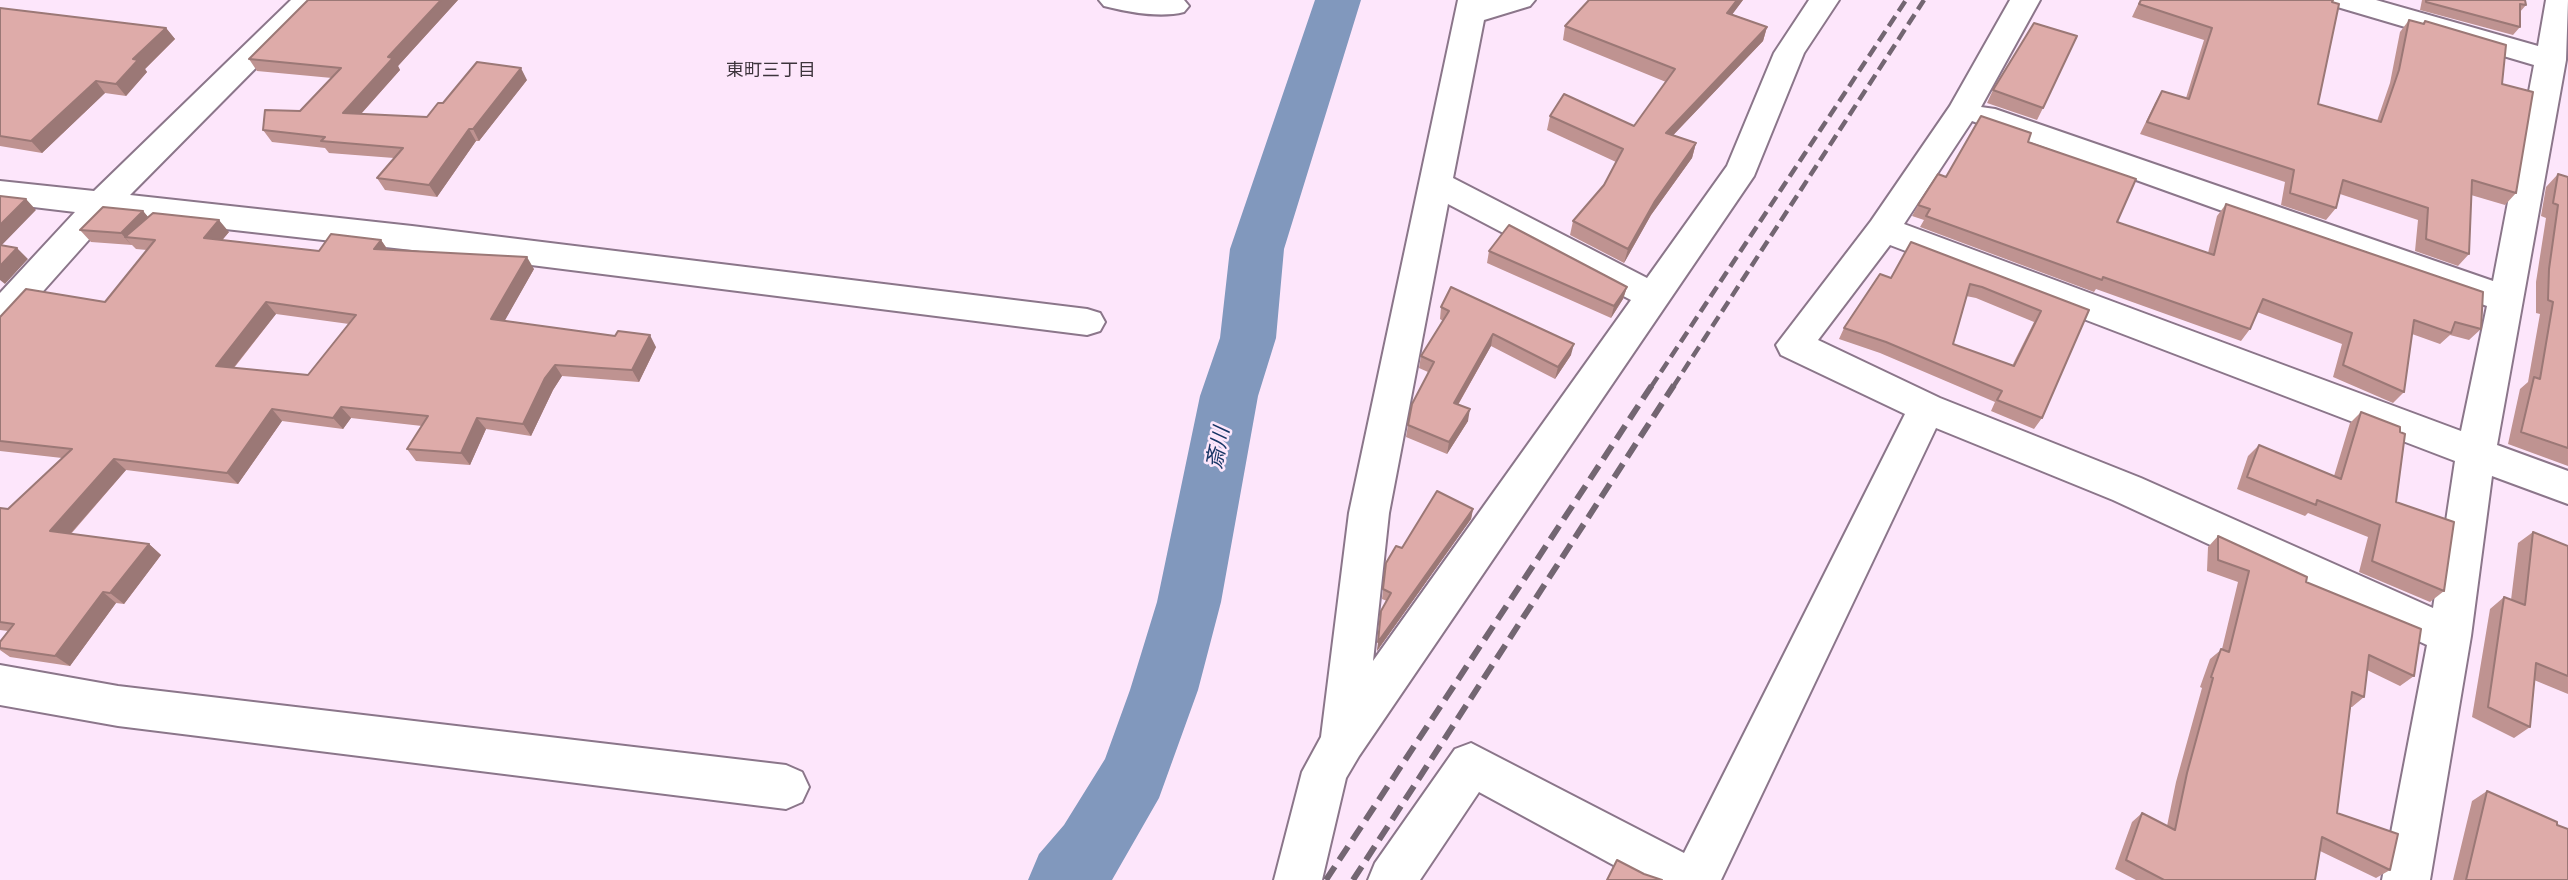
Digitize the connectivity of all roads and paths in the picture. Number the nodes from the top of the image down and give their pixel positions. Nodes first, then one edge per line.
1 (308, 0) edge
2 (1114, 0) edge
3 (1520, 0) edge
4 (1824, 0) edge
5 (2025, 0) edge
6 (2344, 0) edge
7 (2561, 0) edge
8 (1174, 6) dead end
9 (1472, 7) edge
10 (2551, 60) junction
11 (1964, 109) junction
12 (1435, 183) junction
13 (0, 192) edge
14 (100, 205) junction
15 (1883, 229) junction
16 (1654, 298) junction
17 (2507, 299) junction
18 (0, 316) edge
19 (1087, 322) dead end
20 (1927, 408) junction
21 (2476, 452) junction
22 (2568, 488) edge
23 (2450, 636) junction
24 (0, 685) edge
25 (1343, 741) junction
26 (786, 787) dead end
27 (1298, 880) edge
28 (1392, 880) edge
29 (1688, 880) edge
30 (1696, 880) edge
31 (2406, 880) edge

1 - 14 street
2 - 8 street
3 - 9 street
4 - 16 street
5 - 11 street
6 - 10 street
7 - 10 street
9 - 12 street
10 - 17 street
11 - 15 street
11 - 17 street
12 - 16 street
12 - 25 street
13 - 14 street
14 - 18 street
14 - 19 street
15 - 20 street
15 - 21 street
16 - 25 street
17 - 21 street
20 - 23 street
20 - 30 street
21 - 22 street
21 - 23 street
23 - 31 street
24 - 26 street
25 - 27 street
28 - 29 street

